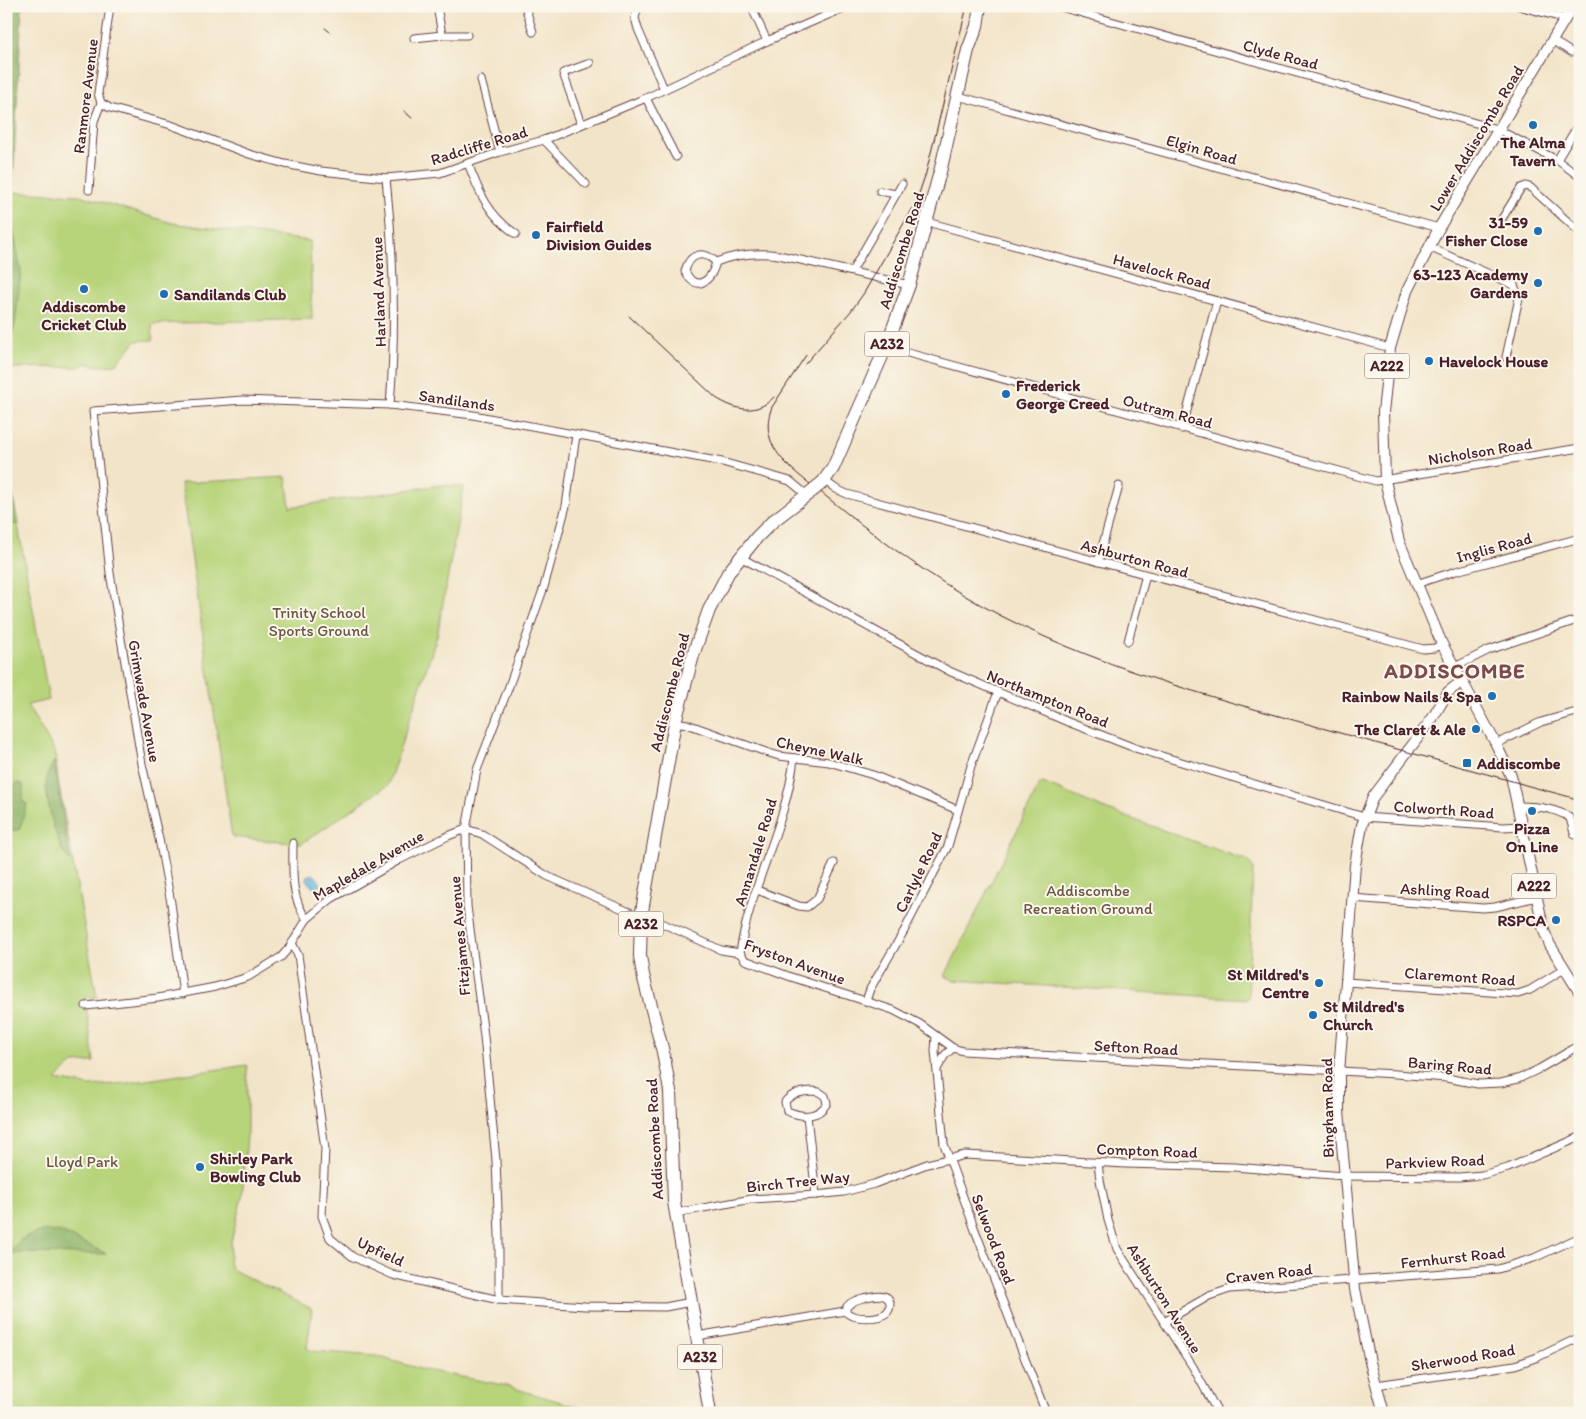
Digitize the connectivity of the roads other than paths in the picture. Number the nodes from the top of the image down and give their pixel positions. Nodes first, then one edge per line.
1 (110, 6) edge
2 (437, 6) edge
3 (526, 6) edge
4 (638, 6) edge
5 (751, 6) edge
6 (848, 6) edge
7 (971, 6) edge
8 (980, 6) edge
9 (1057, 6) edge
10 (1519, 6) edge
11 (1573, 6) edge
12 (1566, 19) junction
13 (533, 32) dead end
14 (442, 35) junction
15 (467, 35) dead end
16 (414, 38) dead end
17 (767, 41) junction
18 (1552, 41) junction
19 (970, 43) junction
20 (1571, 52) tunnel mouth
21 (590, 63) dead end
22 (481, 80) dead end
23 (664, 89) junction
24 (958, 96) junction
25 (646, 98) junction
26 (101, 102) junction
27 (1580, 122) edge
28 (581, 124) junction
29 (1497, 129) junction
30 (544, 140) junction
31 (500, 152) junction
32 (676, 157) dead end
33 (1557, 160) junction
34 (468, 163) junction
35 (1580, 176) edge
36 (386, 178) junction
37 (586, 184) dead end
38 (902, 184) dead end
39 (89, 190) dead end
40 (880, 191) dead end
41 (896, 194) junction
42 (927, 222) junction
43 (1498, 225) dead end
44 (1580, 225) edge
45 (1439, 228) junction
46 (516, 234) dead end
47 (1429, 247) junction
48 (716, 262) junction
49 (852, 271) junction
50 (908, 285) junction
51 (1217, 301) junction
52 (886, 347) junction
53 (1390, 348) junction
54 (1506, 357) dead end
55 (390, 405) junction
56 (93, 411) joint
57 (1182, 429) junction
58 (576, 435) junction
59 (1580, 448) edge
60 (1385, 480) junction
61 (824, 481) junction
62 (1119, 486) dead end
63 (809, 493) junction
64 (1580, 538) edge
65 (740, 558) junction
66 (1098, 562) junction
67 (1146, 575) junction
68 (1416, 584) junction
69 (1580, 620) edge
70 (1128, 641) dead end
71 (1442, 644) junction
72 (1453, 668) junction
73 (1461, 682) junction
74 (998, 692) junction
75 (1580, 710) edge
76 (675, 722) junction
77 (1496, 744) junction
78 (794, 758) junction
79 (1518, 806) junction
80 (958, 810) junction
81 (1364, 816) junction
82 (1522, 826) junction
83 (466, 829) junction
84 (1577, 835) edge
85 (293, 843) dead end
86 (834, 863) dead end
87 (757, 890) junction
88 (1352, 898) junction
89 (1537, 898) junction
90 (642, 916) junction
91 (308, 919) junction
92 (292, 943) junction
93 (740, 953) junction
94 (1564, 969) junction
95 (1576, 981) edge
96 (1346, 982) junction
97 (1580, 993) edge
98 (183, 994) junction
99 (866, 1001) junction
100 (86, 1006) dead end
101 (936, 1036) junction
102 (1580, 1045) edge
103 (953, 1048) junction
104 (937, 1069) junction
105 (1339, 1072) junction
106 (806, 1116) junction
107 (1580, 1137) edge
108 (949, 1158) junction
109 (1098, 1163) junction
110 (1344, 1176) junction
111 (816, 1195) junction
112 (676, 1213) junction
113 (1580, 1237) edge
114 (1353, 1280) junction
115 (499, 1300) junction
116 (691, 1302) junction
117 (845, 1311) junction
118 (1164, 1322) junction
119 (697, 1336) junction
120 (1580, 1337) edge
121 (1376, 1385) junction
122 (710, 1413) edge
123 (1046, 1413) edge
124 (1218, 1413) edge
125 (1384, 1413) edge

1 - 26 street, Ranmore Avenue
2 - 14 street
3 - 13 street
4 - 23 street
5 - 17 street
6 - 17 street, Radcliffe Road
7 - 19 highway, Addiscombe Road / A232
8 - 19 highway, Addiscombe Road / A232
9 - 29 street, Clyde Road
10 - 12 street
11 - 12 main road, Lower Addiscombe Road / A222
12 - 18 main road, Lower Addiscombe Road / A222
14 - 15 street
14 - 16 street
17 - 23 street, Radcliffe Road
18 - 20 street
18 - 29 main road, Lower Addiscombe Road / A222
19 - 24 highway, Addiscombe Road / A232
21 - 28 street
22 - 31 street
23 - 25 street, Radcliffe Road
24 - 42 highway, Addiscombe Road / A232
24 - 45 street, Elgin Road
25 - 28 street, Radcliffe Road
25 - 32 street
26 - 36 street, Radcliffe Road
26 - 39 street, Ranmore Avenue
27 - 33 street
28 - 30 street, Radcliffe Road
29 - 33 street, Clyde Road
29 - 45 main road, Lower Addiscombe Road / A222
30 - 31 street, Radcliffe Road
30 - 37 street
31 - 34 street, Radcliffe Road
33 - 35 street, Clyde Road
34 - 36 street, Radcliffe Road
34 - 46 street
36 - 55 street, Harland Avenue
38 - 41 street
40 - 41 street
41 - 49 street
42 - 50 highway, Addiscombe Road / A232
42 - 51 street, Havelock Road
43 - 44 street
45 - 47 main road, Lower Addiscombe Road / A222
47 - 53 main road, Lower Addiscombe Road / A222
47 - 54 street
48 - 48 street
48 - 49 street
49 - 50 street
50 - 52 highway, Addiscombe Road / A232
51 - 53 street, Havelock Road
51 - 57 street
52 - 57 street, Outram Road
52 - 61 highway, Addiscombe Road / A232
53 - 60 main road, Lower Addiscombe Road / A222
55 - 56 street, Sandilands
55 - 58 street, Sandilands
56 - 98 street, Grimwade Avenue
57 - 60 street, Outram Road
58 - 63 street, Sandilands
58 - 83 street, Fitzjames Avenue
59 - 60 street, Nicholson Road
60 - 68 main road, Lower Addiscombe Road / A222
61 - 63 highway, Addiscombe Road / A232, bridge
61 - 66 street, Ashburton Road
62 - 66 street
63 - 65 highway, Addiscombe Road / A232
64 - 68 street, Inglis Road
65 - 74 street, Northampton Road
65 - 76 highway, Addiscombe Road / A232
66 - 67 street, Ashburton Road
67 - 70 street
67 - 71 street, Ashburton Road
68 - 71 main road, Lower Addiscombe Road / A222
69 - 72 street
71 - 72 main road, Lower Addiscombe Road / A222
72 - 73 main road, Lower Addiscombe Road / A222
73 - 77 main road, Lower Addiscombe Road / A222
73 - 81 main road, Bingham Road
74 - 80 street, Carlyle Road
74 - 81 street, Northampton Road
75 - 77 street
76 - 78 street, Cheyne Walk
76 - 90 highway, Addiscombe Road / A232
77 - 79 main road, Lower Addiscombe Road / A222
78 - 80 street, Cheyne Walk
78 - 87 street, Annandale Road
79 - 82 main road, Lower Addiscombe Road / A222
79 - 84 street
80 - 99 street, Carlyle Road
81 - 82 street, Colworth Road
81 - 88 main road, Bingham Road
82 - 89 main road, Lower Addiscombe Road / A222
83 - 90 street
83 - 91 street, Mapledale Avenue
83 - 115 street, Fitzjames Avenue
85 - 91 street
86 - 87 street
87 - 93 street, Annandale Road
88 - 89 street, Ashling Road
88 - 96 main road, Bingham Road
89 - 94 main road, Lower Addiscombe Road / A222
90 - 93 street, Fryston Avenue
90 - 112 highway, Addiscombe Road / A232
91 - 92 street, Mapledale Avenue
92 - 98 street, Mapledale Avenue
92 - 115 street, Upfield
93 - 99 street, Fryston Avenue
94 - 95 main road, Lower Addiscombe Road / A222
94 - 96 street, Claremont Road
95 - 97 main road, Lower Addiscombe Road / A222
96 - 105 main road, Bingham Road
98 - 100 street, Mapledale Avenue
99 - 101 street, Fryston Avenue
101 - 103 street, Sefton Road
101 - 104 street, Selwood Road
102 - 105 street, Baring Road
103 - 104 street
103 - 105 street, Sefton Road
104 - 108 street, Selwood Road
105 - 110 main road, Bingham Road
106 - 106 street
106 - 111 street
107 - 110 street, Parkview Road
108 - 109 street, Compton Road
108 - 111 street, Birch Tree Way
108 - 123 street, Selwood Road
109 - 110 street, Compton Road
109 - 118 street, Ashburton Avenue
110 - 114 main road, Bingham Road
111 - 112 street, Birch Tree Way
112 - 116 highway, Addiscombe Road / A232
113 - 114 street, Fernhurst Road
114 - 118 street, Craven Road
114 - 121 main road, Bingham Road
115 - 116 street, Upfield
116 - 119 highway, Addiscombe Road / A232
117 - 117 street
117 - 119 street
118 - 124 street, Ashburton Avenue
119 - 122 highway, Addiscombe Road / A232
120 - 121 street, Sherwood Road
121 - 125 main road, Bingham Road

